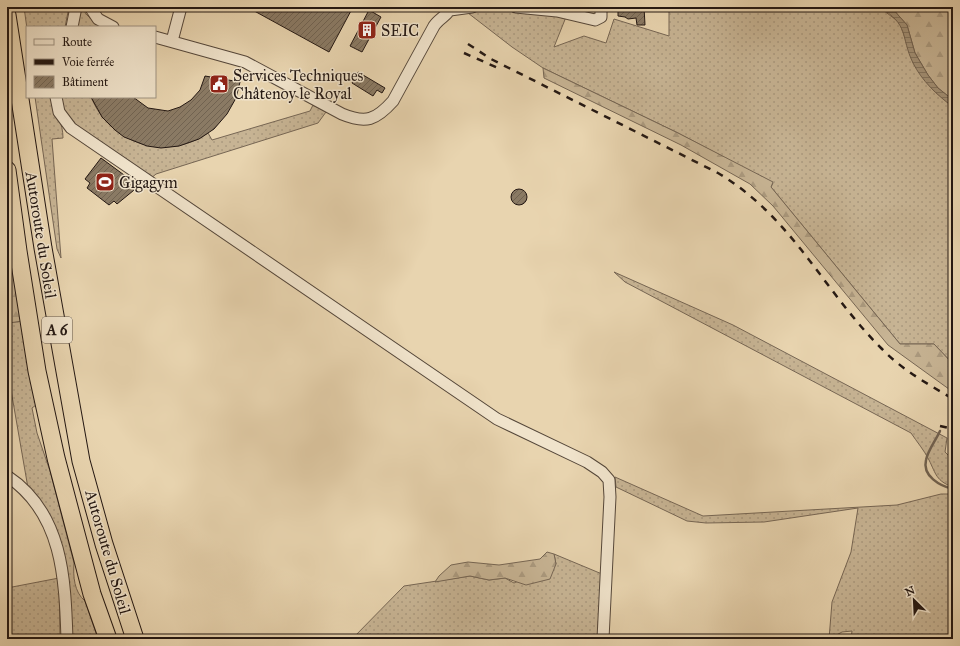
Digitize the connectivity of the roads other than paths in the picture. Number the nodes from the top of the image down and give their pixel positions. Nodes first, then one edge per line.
1 (76, 7) edge
2 (90, 7) edge
3 (180, 7) edge
4 (472, 7) edge
5 (522, 7) edge
6 (601, 7) edge
7 (451, 9) edge
8 (7, 15) edge
9 (72, 26) edge
10 (111, 26) edge
11 (156, 37) edge
12 (172, 41) junction
13 (56, 98) edge
14 (7, 170) edge
15 (7, 476) edge
16 (67, 639) edge
17 (108, 639) edge
18 (135, 639) edge
19 (603, 639) edge

1 - 9 street
2 - 10 street
3 - 12 street
4 - 7 street
5 - 6 street
7 - 12 street
8 - 18 highway, Autoroute du Soleil / A 6
11 - 12 street
13 - 19 street
14 - 17 highway, Autoroute du Soleil / A 6
15 - 16 street

